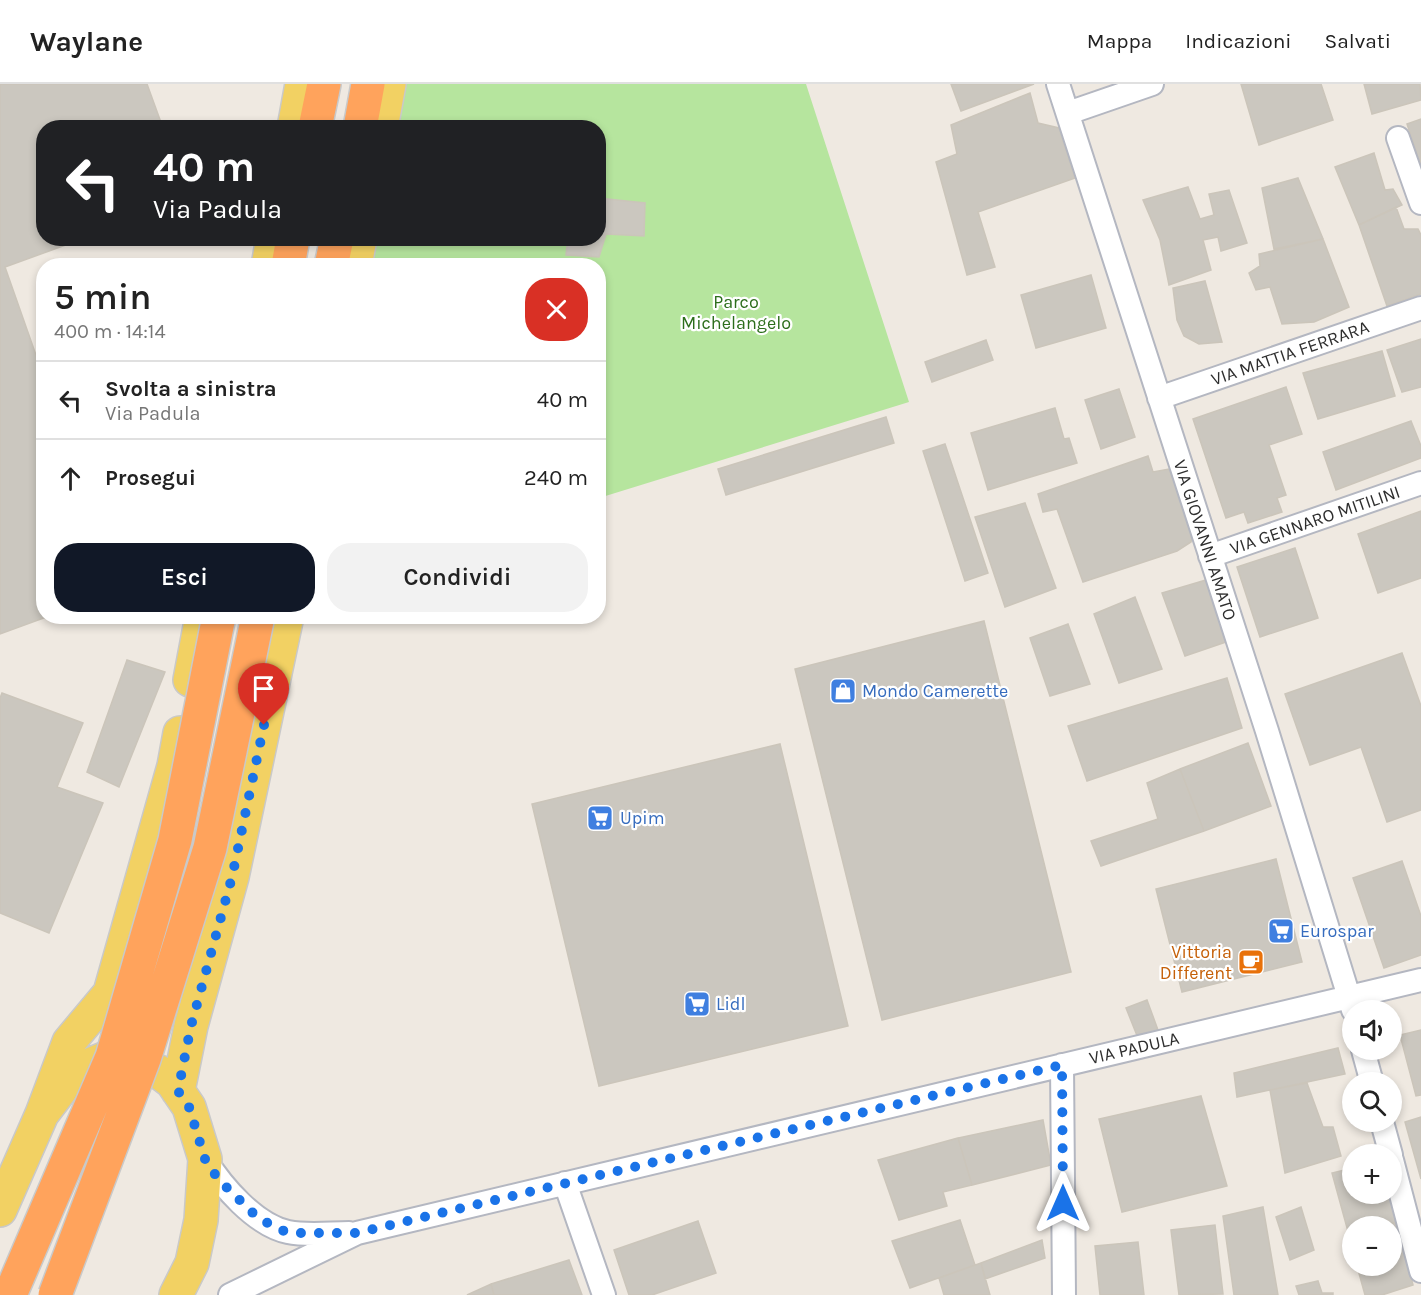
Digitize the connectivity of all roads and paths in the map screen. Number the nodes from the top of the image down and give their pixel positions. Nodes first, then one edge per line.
1 (302, 84) edge
2 (324, 84) edge
3 (368, 84) edge
4 (389, 84) edge
5 (1058, 84) edge
6 (1152, 84) edge
7 (1068, 113) junction
8 (295, 120) edge
9 (317, 120) edge
10 (361, 120) edge
11 (382, 120) edge
12 (1398, 138) dead end
13 (1421, 203) edge
14 (1421, 308) edge
15 (1159, 398) junction
16 (1421, 483) edge
17 (1210, 556) junction
18 (201, 624) edge
19 (217, 624) edge
20 (256, 624) edge
21 (285, 624) edge
22 (1421, 980) edge
23 (1350, 1000) edge
24 (1363, 1000) edge
25 (1342, 1006) edge
26 (1062, 1065) junction
27 (178, 1091) junction
28 (42, 1114) junction
29 (205, 1159) junction
30 (565, 1183) junction
31 (1402, 1198) edge
32 (0, 1210) edge
33 (357, 1233) junction
34 (1421, 1271) edge
35 (10, 1295) edge
36 (55, 1295) edge
37 (176, 1295) edge
38 (230, 1295) edge
39 (604, 1295) edge
40 (1064, 1295) edge

1 - 8 main road
2 - 9 highway
3 - 10 highway
4 - 11 main road
5 - 7 street, VIA GIOVANNI AMATO
6 - 7 street
7 - 15 street, VIA GIOVANNI AMATO
12 - 13 street
14 - 15 street, VIA MATTIA FERRARA
15 - 17 street, VIA GIOVANNI AMATO
16 - 17 street, VIA GENNARO MITILINI
17 - 23 street, VIA GIOVANNI AMATO
18 - 28 main road
19 - 35 highway, bridge
20 - 36 highway, bridge
21 - 27 main road
22 - 24 street, VIA PADULA
25 - 26 street, VIA PADULA
26 - 30 street, VIA PADULA
26 - 40 street
27 - 28 main road
27 - 29 main road
28 - 32 main road
29 - 33 street, VIA PADULA
29 - 37 main road
30 - 33 street, VIA PADULA
30 - 39 street
31 - 34 street
33 - 38 street, VIA PADULA

